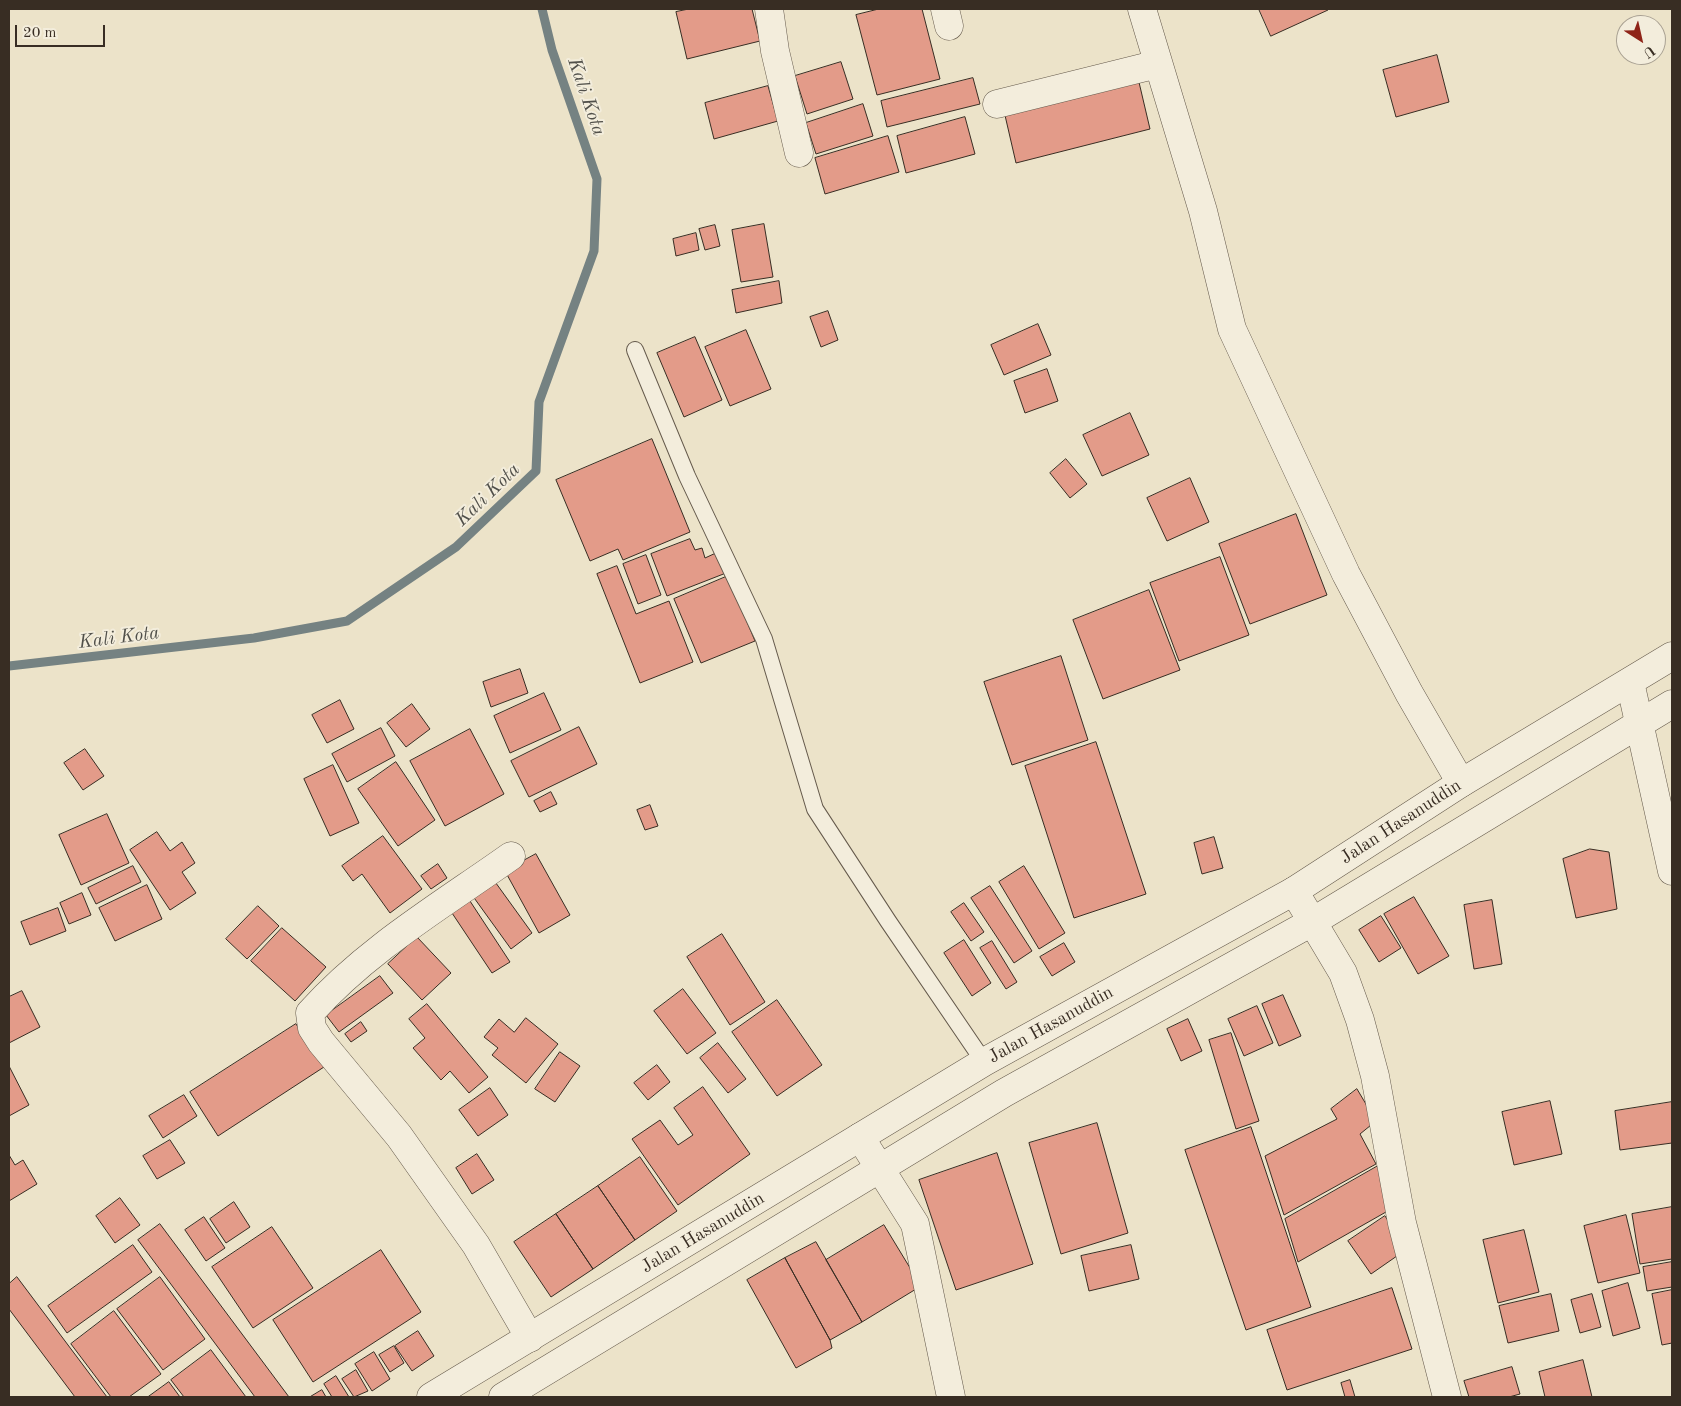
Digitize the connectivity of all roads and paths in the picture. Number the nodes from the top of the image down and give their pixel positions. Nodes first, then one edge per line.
1 (770, 9) edge
2 (1142, 9) edge
3 (1158, 64) junction
4 (997, 104) dead end
5 (799, 153) dead end
6 (635, 350) dead end
7 (1672, 656) edge
8 (1630, 682) junction
9 (1672, 704) edge
10 (1639, 724) junction
11 (1461, 783) junction
12 (511, 856) dead end
13 (1672, 872) edge
14 (1294, 891) junction
15 (1312, 922) junction
16 (984, 1062) junction
17 (860, 1137) junction
18 (880, 1168) junction
19 (530, 1338) junction
20 (431, 1397) edge
21 (503, 1397) edge
22 (951, 1397) edge
23 (1446, 1397) edge

1 - 5 street
2 - 3 street
3 - 4 street
3 - 11 street
6 - 16 lane
7 - 8 street, Jalan Hasanuddin
8 - 10 street
8 - 11 street, Jalan Hasanuddin
9 - 10 street, Jalan Hasanuddin
10 - 13 street
10 - 15 street, Jalan Hasanuddin
11 - 14 street, Jalan Hasanuddin
12 - 19 street
14 - 15 street
14 - 16 street, Jalan Hasanuddin
15 - 18 street, Jalan Hasanuddin
15 - 23 street
16 - 17 street, Jalan Hasanuddin
17 - 18 street
17 - 19 street, Jalan Hasanuddin
18 - 21 street, Jalan Hasanuddin
18 - 22 street
19 - 20 street, Jalan Hasanuddin

